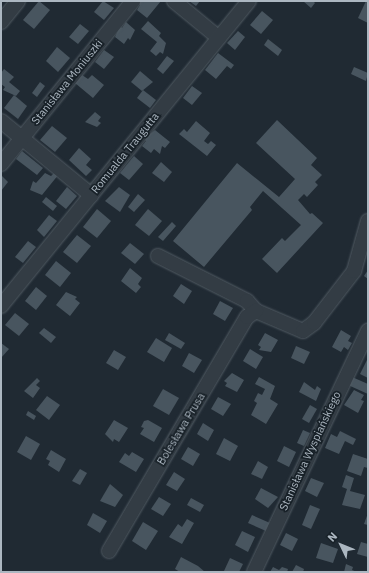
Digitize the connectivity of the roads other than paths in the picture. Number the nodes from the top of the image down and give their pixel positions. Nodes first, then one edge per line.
1 (18, 1) edge
2 (133, 1) edge
3 (174, 1) edge
4 (249, 1) edge
5 (1, 22) edge
6 (219, 38) junction
7 (1, 121) edge
8 (22, 138) junction
9 (1, 164) edge
10 (91, 195) junction
11 (368, 221) edge
12 (158, 256) dead end
13 (1, 306) edge
14 (256, 311) junction
15 (368, 331) edge
16 (109, 551) dead end
17 (254, 572) edge

1 - 5 street
2 - 8 street, Stanisława Moniuszki
3 - 6 street
4 - 6 street, Romualda Traugutta
6 - 10 street, Romualda Traugutta
7 - 8 street
8 - 9 street, Stanisława Moniuszki
8 - 10 street
10 - 13 street, Romualda Traugutta
11 - 14 street
12 - 14 street
14 - 16 street, Bolesława Prusa
15 - 17 street, Stanisława Wyspiańskiego

